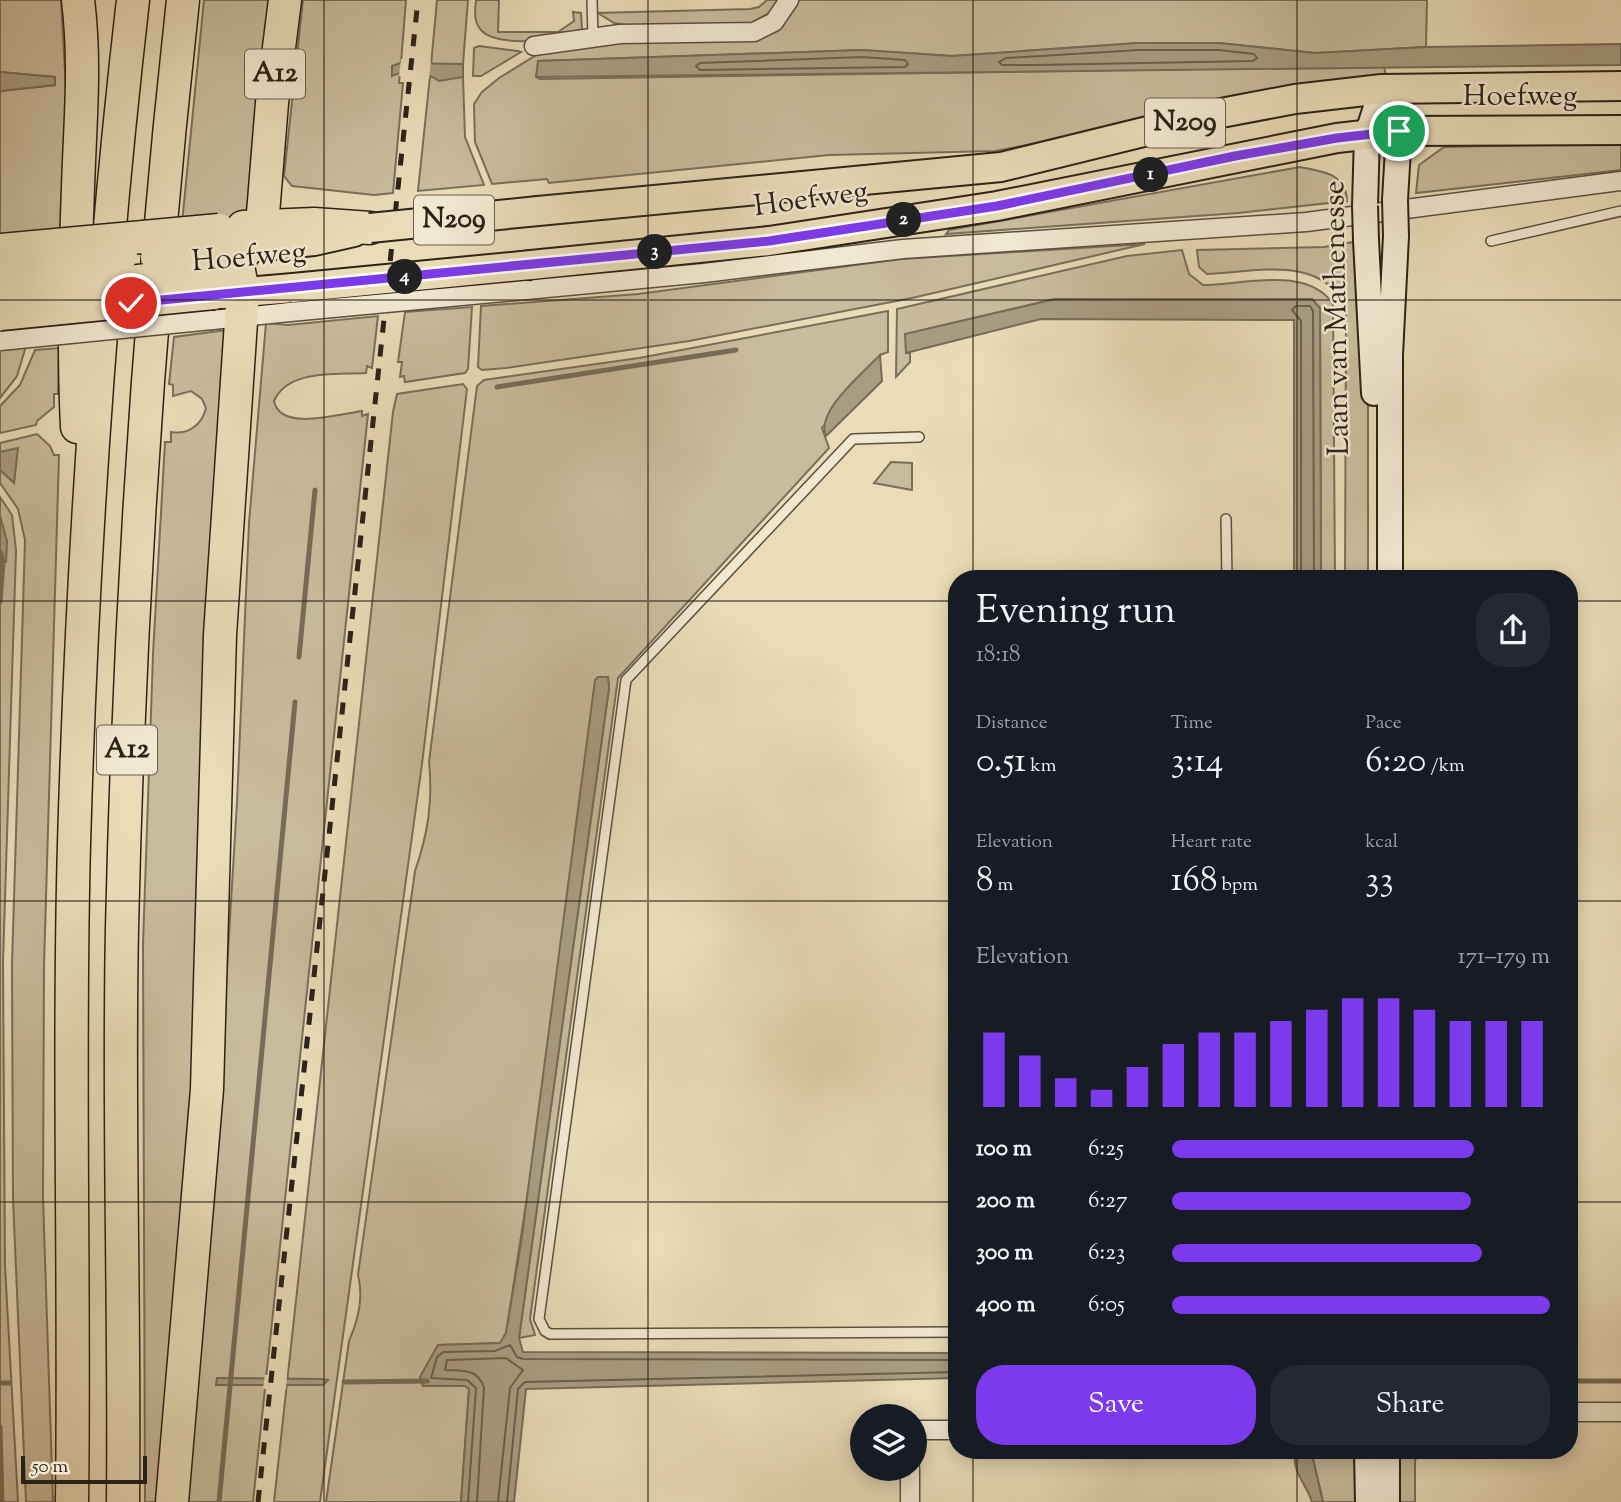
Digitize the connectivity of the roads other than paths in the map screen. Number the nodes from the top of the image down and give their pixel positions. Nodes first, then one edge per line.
1 (78, 0) edge
2 (133, 0) edge
3 (183, 0) edge
4 (285, 0) edge
5 (592, 0) edge
6 (789, 0) edge
7 (593, 38) junction
8 (534, 46) dead end
9 (1621, 86) edge
10 (1382, 89) junction
11 (1621, 130) edge
12 (1399, 131) junction
13 (1367, 135) junction
14 (1621, 181) edge
15 (265, 182) junction
16 (1621, 211) edge
17 (299, 226) junction
18 (370, 228) joint
19 (1491, 242) dead end
20 (0, 250) edge
21 (0, 267) edge
22 (230, 269) junction
23 (529, 277) junction
24 (0, 295) edge
25 (0, 316) edge
26 (130, 316) junction
27 (0, 341) edge
28 (919, 438) dead end
29 (1226, 519) dead end
30 (1227, 570) edge
31 (1373, 570) edge
32 (1390, 570) edge
33 (84, 590) junction
34 (948, 1332) edge
35 (1578, 1412) edge
36 (1621, 1412) edge
37 (927, 1430) edge
38 (948, 1430) edge
39 (1367, 1459) edge
40 (1387, 1459) edge
41 (910, 1481) edge
42 (72, 1502) edge
43 (123, 1502) edge
44 (172, 1502) edge
45 (910, 1502) edge
46 (1368, 1502) edge
47 (1387, 1502) edge

1 - 33 highway, A12
2 - 33 highway, A12
3 - 43 highway, A12
4 - 15 highway, A12
5 - 7 lane
6 - 7 street
7 - 8 street
9 - 10 main road, Hoefweg / N209
10 - 12 street, Laan van Mathenesse
10 - 13 street, Laan van Mathenesse
10 - 18 main road, Hoefweg / N209, bridge
11 - 12 main road, Hoefweg / N209
12 - 13 main road, Hoefweg / N209
12 - 32 street, Laan van Mathenesse, bridge
13 - 23 main road, Hoefweg / N209
13 - 31 street, Laan van Mathenesse, bridge
14 - 23 street, Hoefweg
15 - 17 highway
15 - 22 highway, A12
16 - 19 lane
17 - 18 highway, N209
17 - 22 highway, N209
20 - 22 highway, N209, bridge
21 - 22 main road, Hoefweg / N209, bridge
22 - 23 main road, Hoefweg / N209, bridge
22 - 24 highway, N209, bridge
22 - 26 main road, Hoefweg / N209, bridge
22 - 44 highway, A12
25 - 26 main road, N209, bridge
26 - 27 street, bridge
28 - 34 lane
29 - 30 lane
33 - 42 highway, A12
35 - 36 street
37 - 38 street
39 - 46 street
40 - 47 street
41 - 45 street

